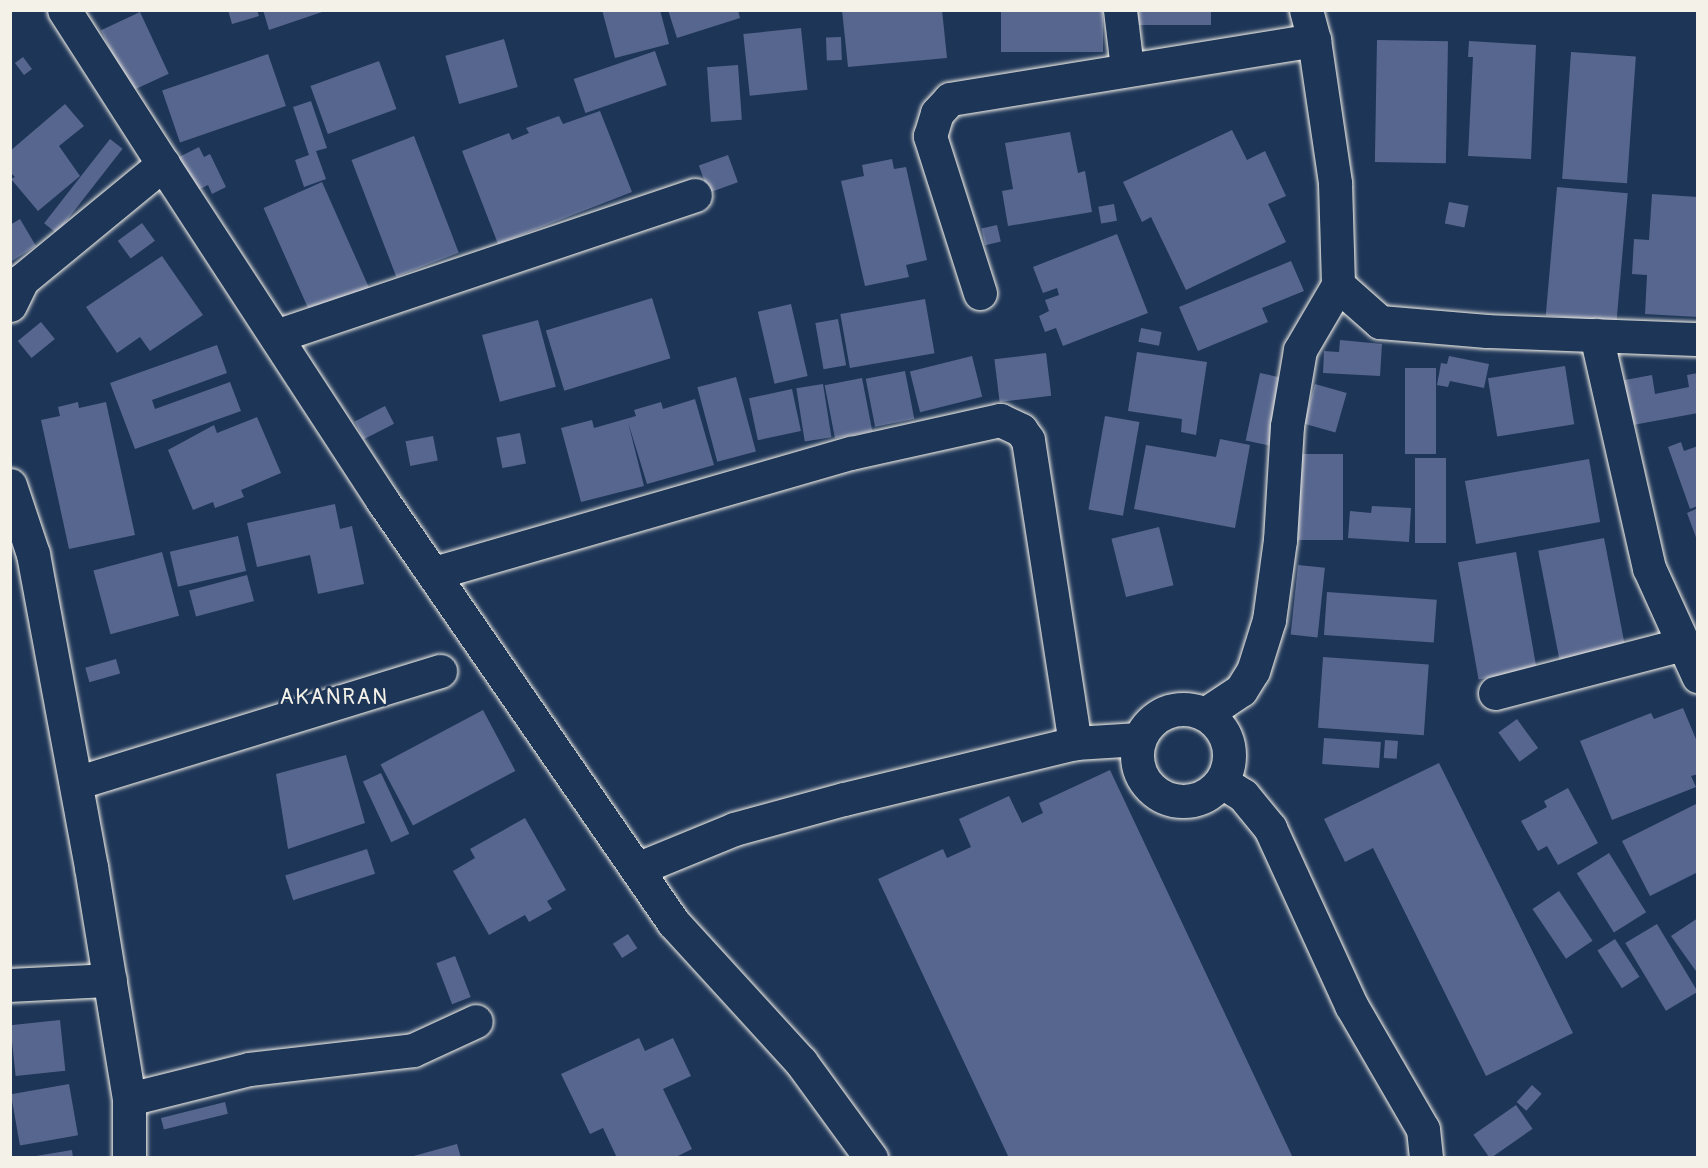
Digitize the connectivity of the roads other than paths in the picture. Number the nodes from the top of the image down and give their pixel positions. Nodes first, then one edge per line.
1 (1120, 10) edge
2 (73, 13) edge
3 (1310, 25) edge
4 (1126, 68) junction
5 (163, 164) junction
6 (695, 195) dead end
7 (1338, 285) junction
8 (980, 293) dead end
9 (10, 305) edge
10 (1596, 335) junction
11 (276, 336) junction
12 (1698, 339) edge
13 (10, 485) edge
14 (434, 573) junction
15 (1683, 644) junction
16 (440, 671) dead end
17 (1698, 676) edge
18 (1495, 693) dead end
19 (1205, 714) junction
20 (1139, 739) junction
21 (1075, 743) junction
22 (1222, 782) junction
23 (76, 783) junction
24 (639, 868) junction
25 (110, 980) junction
26 (10, 985) edge
27 (476, 1021) dead end
28 (129, 1099) junction
29 (129, 1158) edge
30 (871, 1158) edge
31 (1426, 1158) edge

1 - 4 street
2 - 5 street
3 - 4 street
3 - 7 street
4 - 8 street
5 - 9 street
5 - 11 street
6 - 11 street
7 - 10 street
7 - 19 street
10 - 12 street
10 - 15 street
11 - 14 street
13 - 23 street
14 - 21 street
14 - 24 street
15 - 17 street
15 - 18 street
16 - 23 street
19 - 20 street
19 - 22 street
20 - 21 street
20 - 22 street
21 - 24 street
22 - 31 street
23 - 25 street
24 - 30 street
25 - 26 street
25 - 28 street
27 - 28 street
28 - 29 street

